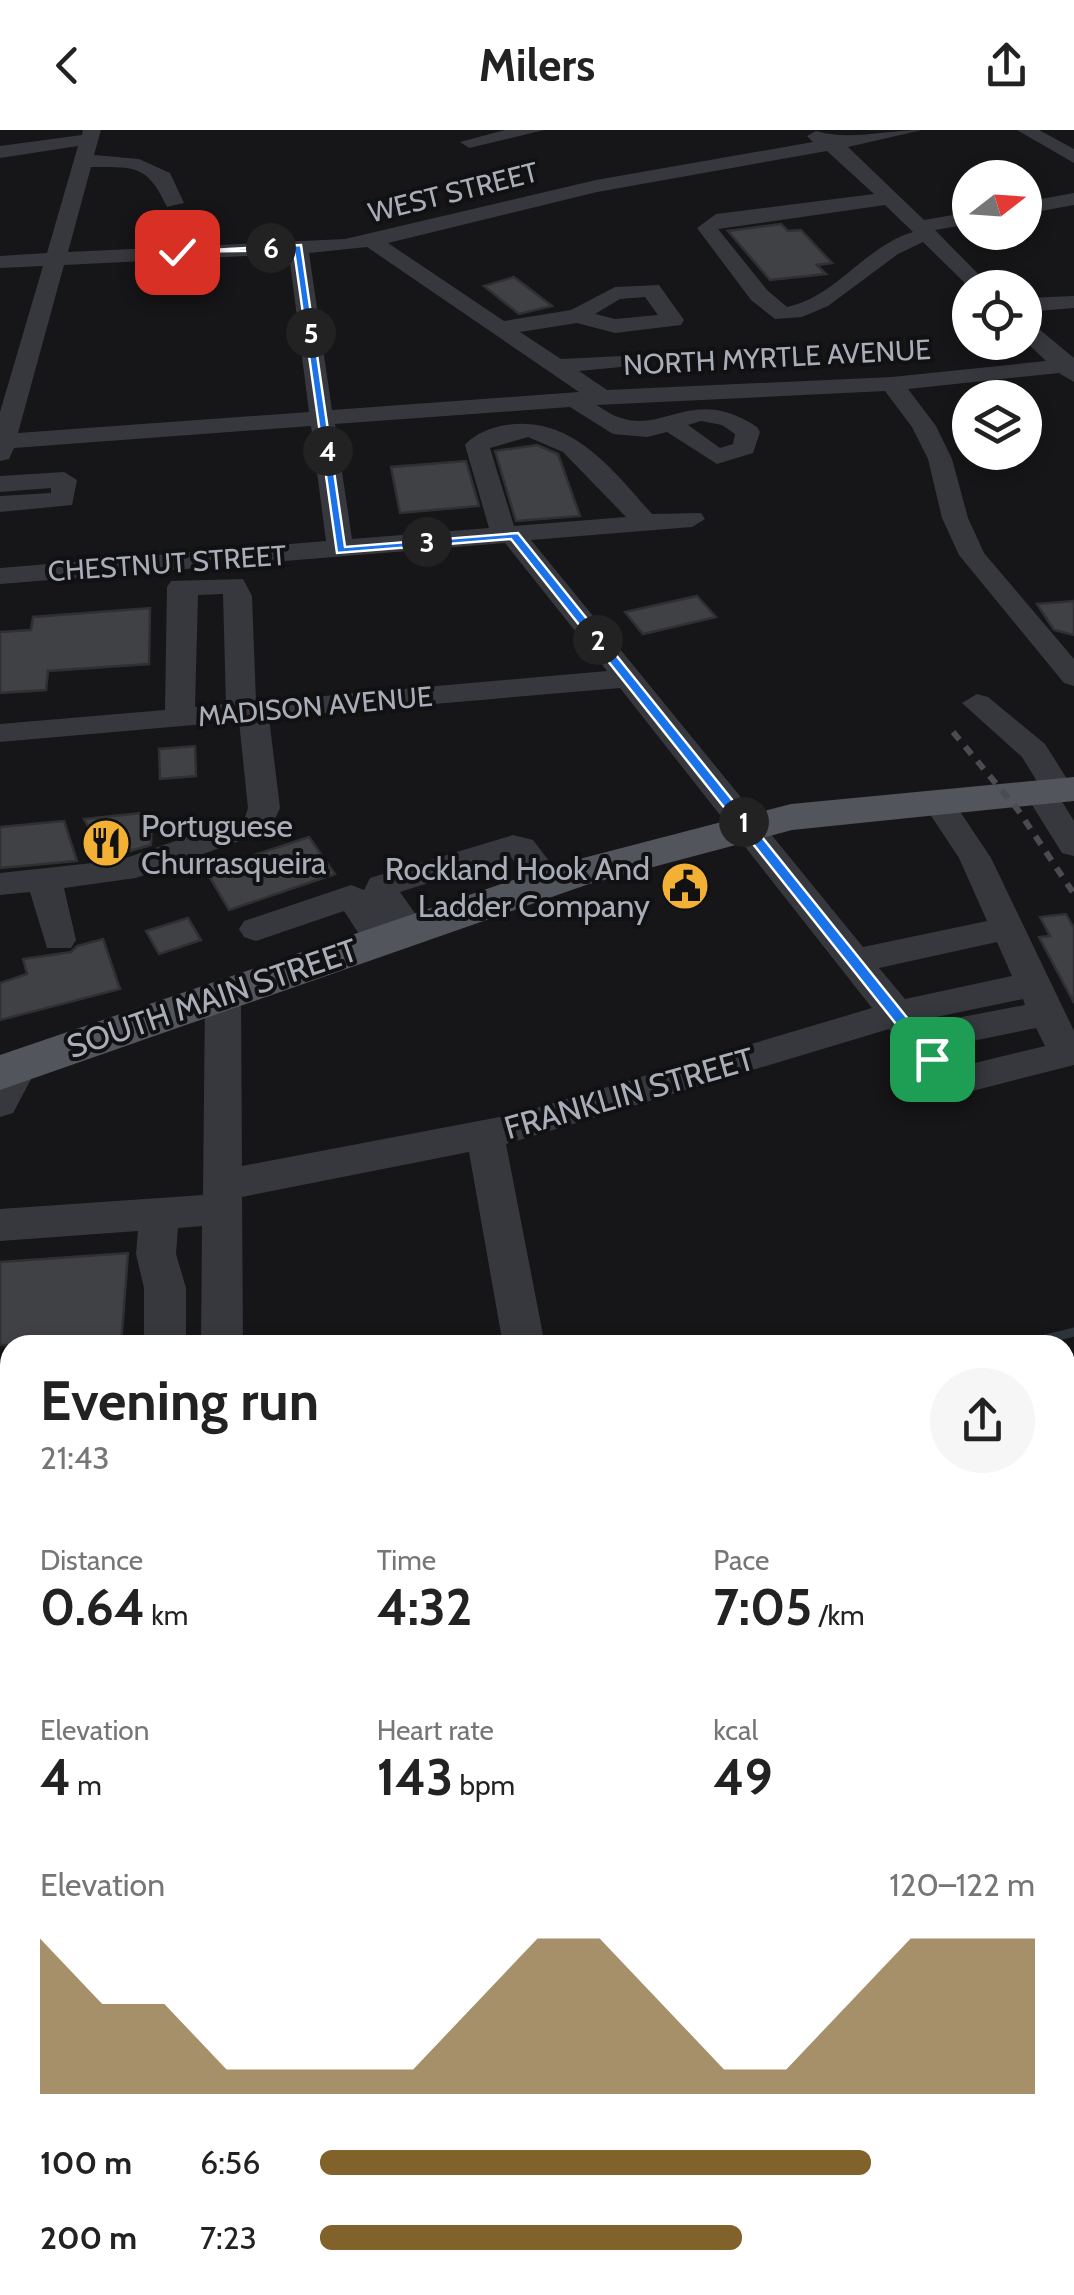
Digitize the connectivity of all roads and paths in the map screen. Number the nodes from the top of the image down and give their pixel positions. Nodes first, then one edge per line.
1 (535, 130) edge
2 (806, 130) edge
3 (912, 130) edge
4 (1026, 130) edge
5 (0, 132) edge
6 (90, 134) edge
7 (469, 142) dead end
8 (834, 146) junction
9 (6, 151) edge
10 (1074, 157) edge
11 (82, 161) junction
12 (890, 198) junction
13 (1074, 199) edge
14 (174, 203) dead end
15 (1042, 205) edge
16 (952, 223) edge
17 (923, 231) junction
18 (371, 241) junction
19 (298, 247) junction
20 (55, 257) junction
21 (0, 262) edge
22 (963, 270) edge
23 (1074, 302) edge
24 (1042, 304) edge
25 (576, 316) dead end
26 (500, 328) junction
27 (1042, 344) edge
28 (634, 360) dead end
29 (556, 366) junction
30 (1070, 368) edge
31 (892, 384) junction
32 (602, 396) junction
33 (574, 398) junction
34 (525, 414) junction
35 (324, 418) junction
36 (413, 422) dead end
37 (668, 422) dead end
38 (2, 448) edge
39 (0, 484) edge
40 (0, 504) edge
41 (692, 519) dead end
42 (645, 523) junction
43 (509, 536) junction
44 (340, 550) junction
45 (68, 582) junction
46 (184, 587) junction
47 (1, 588) edge
48 (1062, 651) edge
49 (1074, 677) edge
50 (630, 678) junction
51 (977, 702) dead end
52 (247, 712) junction
53 (180, 717) junction
54 (0, 733) edge
55 (1015, 795) edge
56 (746, 826) junction
57 (1074, 846) edge
58 (49, 878) junction
59 (0, 884) edge
60 (256, 929) dead end
61 (1006, 929) junction
62 (396, 934) junction
63 (59, 940) dead end
64 (855, 961) junction
65 (223, 995) junction
66 (1045, 1010) junction
67 (915, 1037) junction
68 (6, 1081) edge
69 (485, 1134) junction
70 (223, 1197) junction
71 (159, 1214) junction
72 (0, 1225) edge
73 (165, 1335) edge
74 (222, 1335) edge
75 (522, 1335) edge

1 - 7 street
2 - 8 street
3 - 8 street, WEST STREET
4 - 10 street
5 - 9 street
6 - 9 street
6 - 11 street
8 - 12 street
8 - 18 street, WEST STREET
11 - 14 street
11 - 20 street
12 - 17 street
12 - 17 street
13 - 15 street
16 - 17 street
17 - 22 street
18 - 19 street, WEST STREET
18 - 26 street
19 - 20 street, WEST STREET
19 - 35 street
20 - 21 street, WEST STREET
20 - 38 street
23 - 24 street
25 - 26 street
26 - 29 street
27 - 30 street
28 - 29 street
29 - 32 street
30 - 31 street, NORTH MYRTLE AVENUE
31 - 32 street, NORTH MYRTLE AVENUE
31 - 48 street
32 - 33 street, NORTH MYRTLE AVENUE
33 - 34 street, NORTH MYRTLE AVENUE
33 - 37 street
34 - 35 street
34 - 36 street
34 - 42 street
34 - 43 street
35 - 38 street
35 - 44 street
39 - 40 street
41 - 42 street, CHESTNUT STREET
42 - 43 street, CHESTNUT STREET
43 - 44 street, CHESTNUT STREET
43 - 50 street
44 - 45 street, CHESTNUT STREET
45 - 46 street
45 - 47 street
46 - 52 street
46 - 53 street
48 - 49 street
50 - 52 street, MADISON AVENUE
50 - 56 street
51 - 55 street
52 - 53 street, MADISON AVENUE
52 - 58 street
53 - 54 street, MADISON AVENUE
55 - 56 main road, SOUTH MAIN STREET
55 - 57 street
55 - 61 street
56 - 62 main road, SOUTH MAIN STREET
56 - 64 street
58 - 59 street
58 - 63 street
60 - 62 street
61 - 64 street
61 - 66 street
62 - 65 main road, SOUTH MAIN STREET
64 - 67 street
65 - 68 main road, SOUTH MAIN STREET
65 - 70 street
66 - 67 street, FRANKLIN STREET
66 - 67 street
67 - 69 street, FRANKLIN STREET
69 - 70 street, FRANKLIN STREET
69 - 75 street
70 - 71 street, FRANKLIN STREET
70 - 74 street
71 - 72 street, FRANKLIN STREET
71 - 73 street

